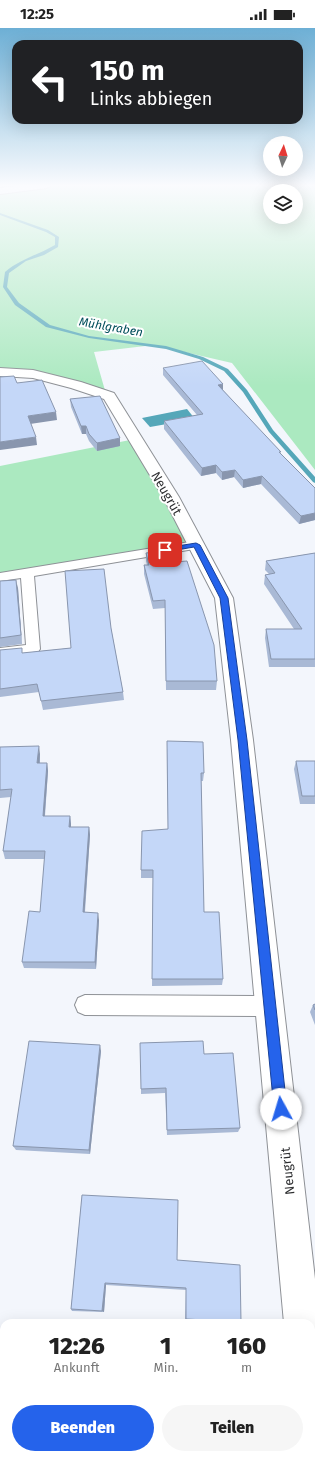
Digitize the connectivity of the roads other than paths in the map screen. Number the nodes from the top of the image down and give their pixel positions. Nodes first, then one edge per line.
1 (0, 372) edge
2 (196, 545) junction
3 (27, 573) junction
4 (0, 577) edge
5 (0, 653) edge
6 (85, 1005) dead end
7 (270, 1006) junction
8 (302, 1319) edge

1 - 2 street, Neugrüt
2 - 3 lane
2 - 7 street, Neugrüt
3 - 4 lane
3 - 5 lane
6 - 7 lane
7 - 8 street, Neugrüt

